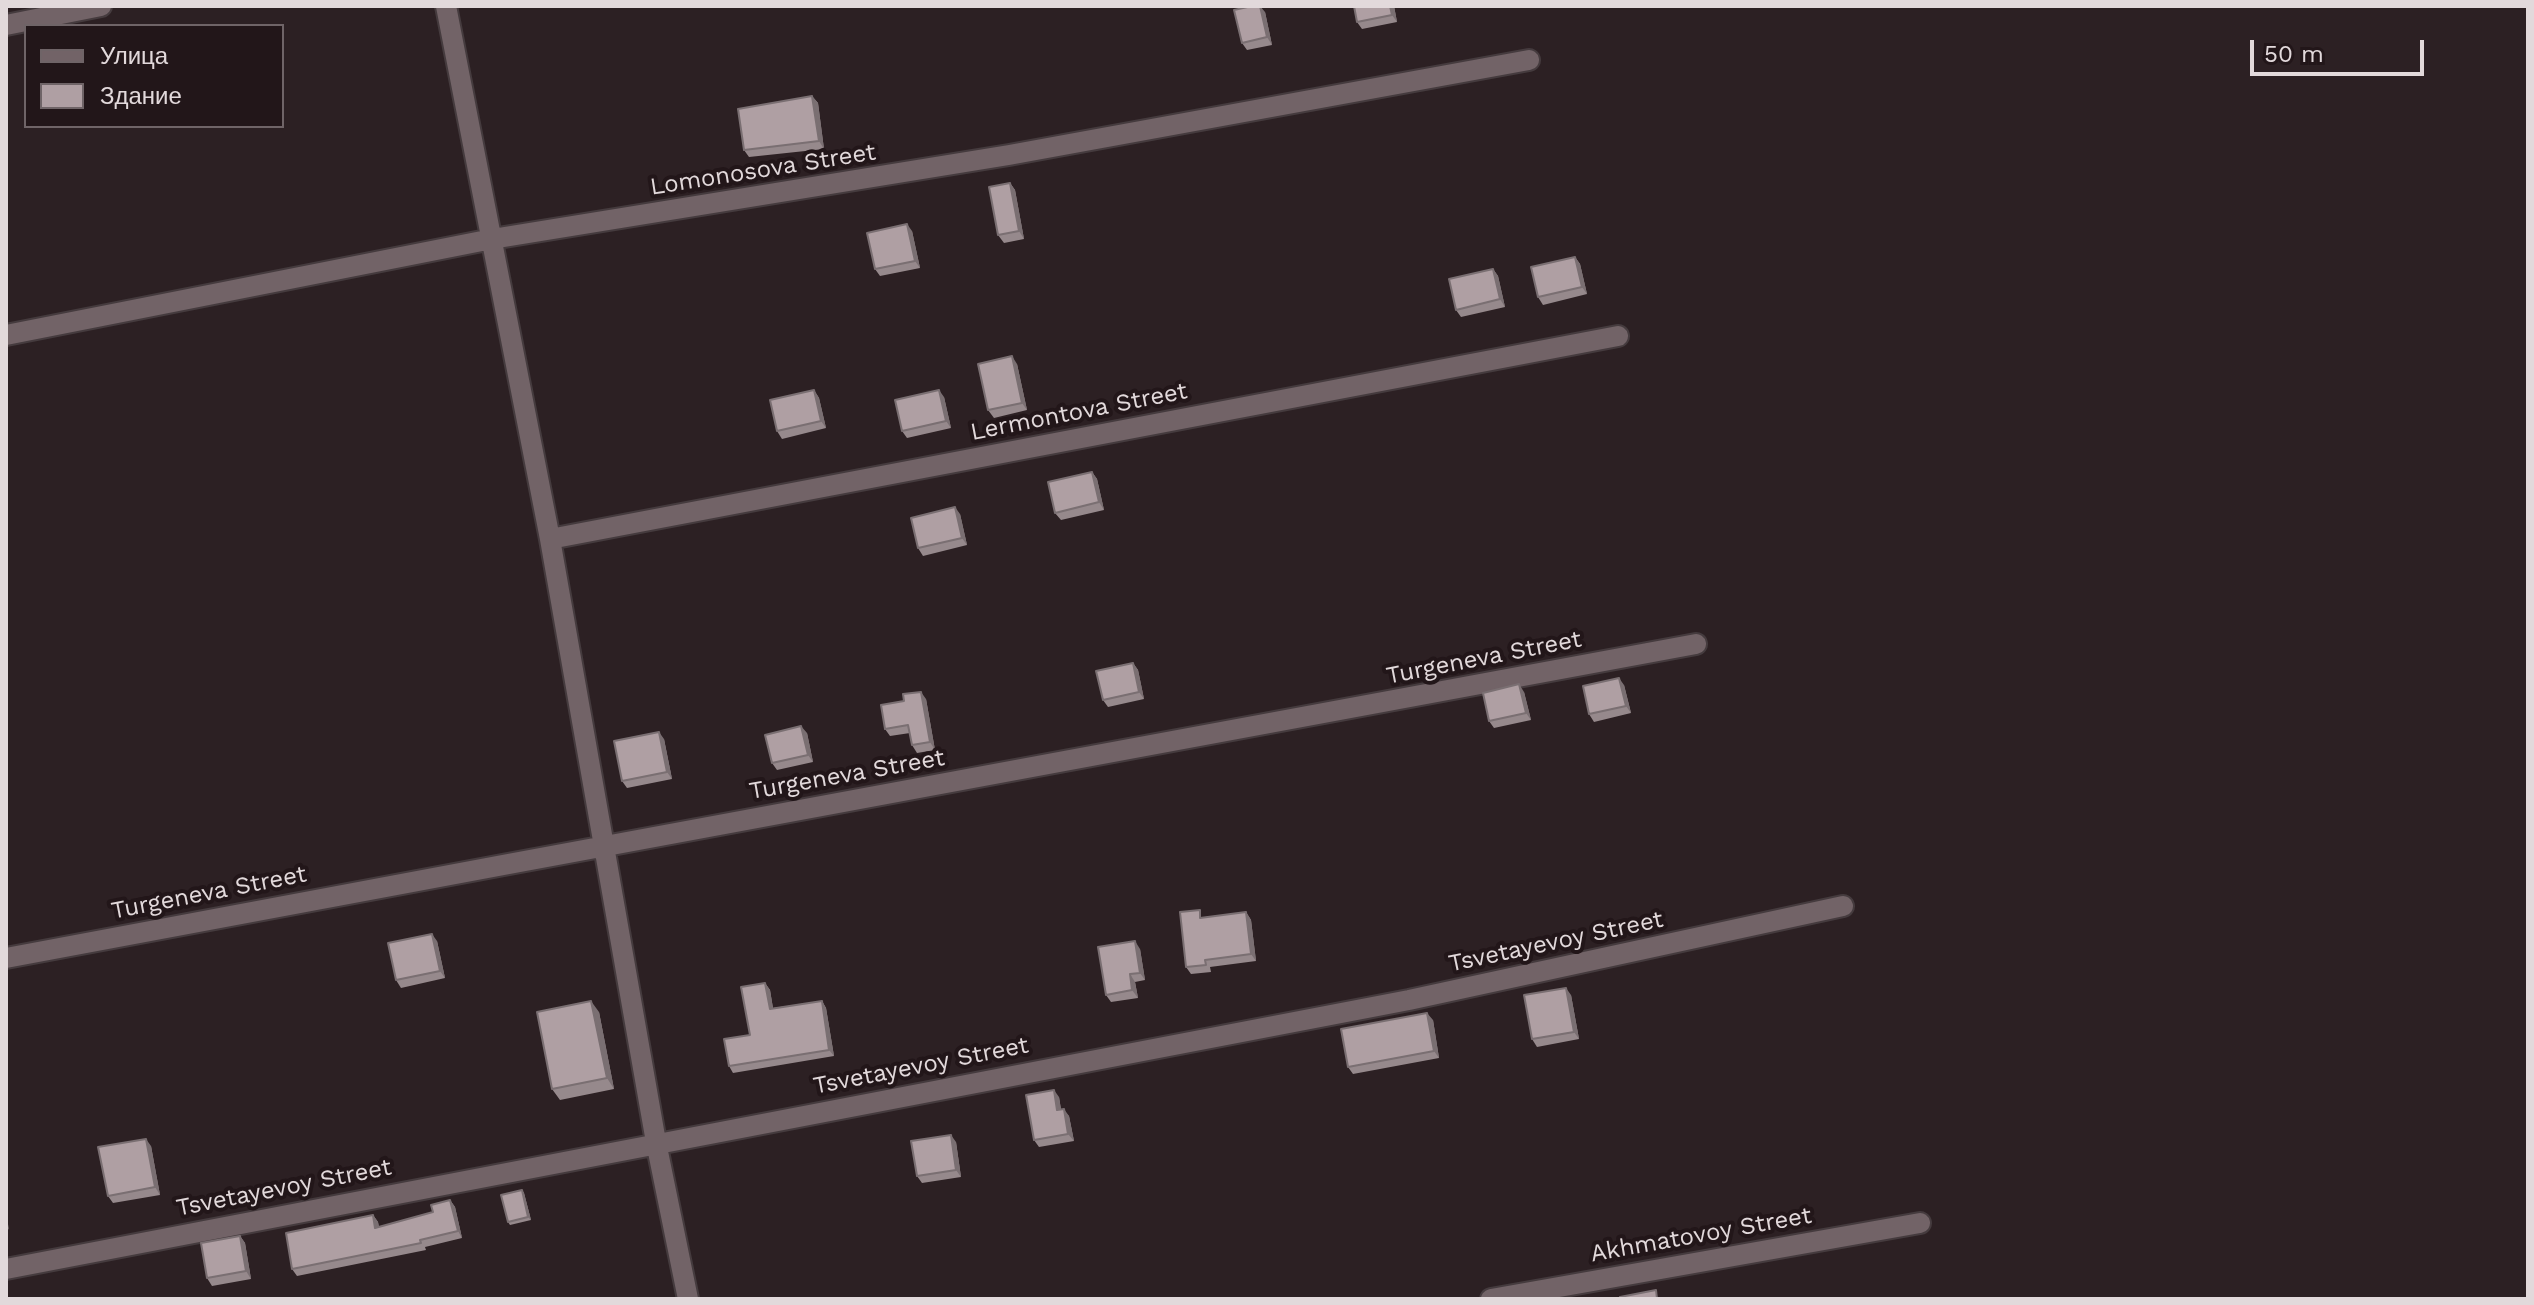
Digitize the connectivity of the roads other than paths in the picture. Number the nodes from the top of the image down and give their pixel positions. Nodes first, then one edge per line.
1 (101, 6) edge
2 (446, 6) edge
3 (6, 25) edge
4 (1529, 60) dead end
5 (492, 239) junction
6 (6, 335) edge
7 (1618, 336) dead end
8 (550, 539) junction
9 (1696, 644) dead end
10 (605, 844) junction
11 (1843, 906) dead end
12 (6, 958) edge
13 (656, 1142) junction
14 (1920, 1223) dead end
15 (6, 1269) edge
16 (688, 1299) edge
17 (1491, 1299) edge

1 - 3 street
2 - 5 street
4 - 5 street, Lomonosova Street
5 - 6 street, Lomonosova Street
5 - 8 street
7 - 8 street, Lermontova Street
8 - 10 street
9 - 10 street, Turgeneva Street
10 - 12 street, Turgeneva Street
10 - 13 street
11 - 13 street, Tsvetayevoy Street
13 - 15 street, Tsvetayevoy Street
13 - 16 street
14 - 17 street, Akhmatovoy Street

